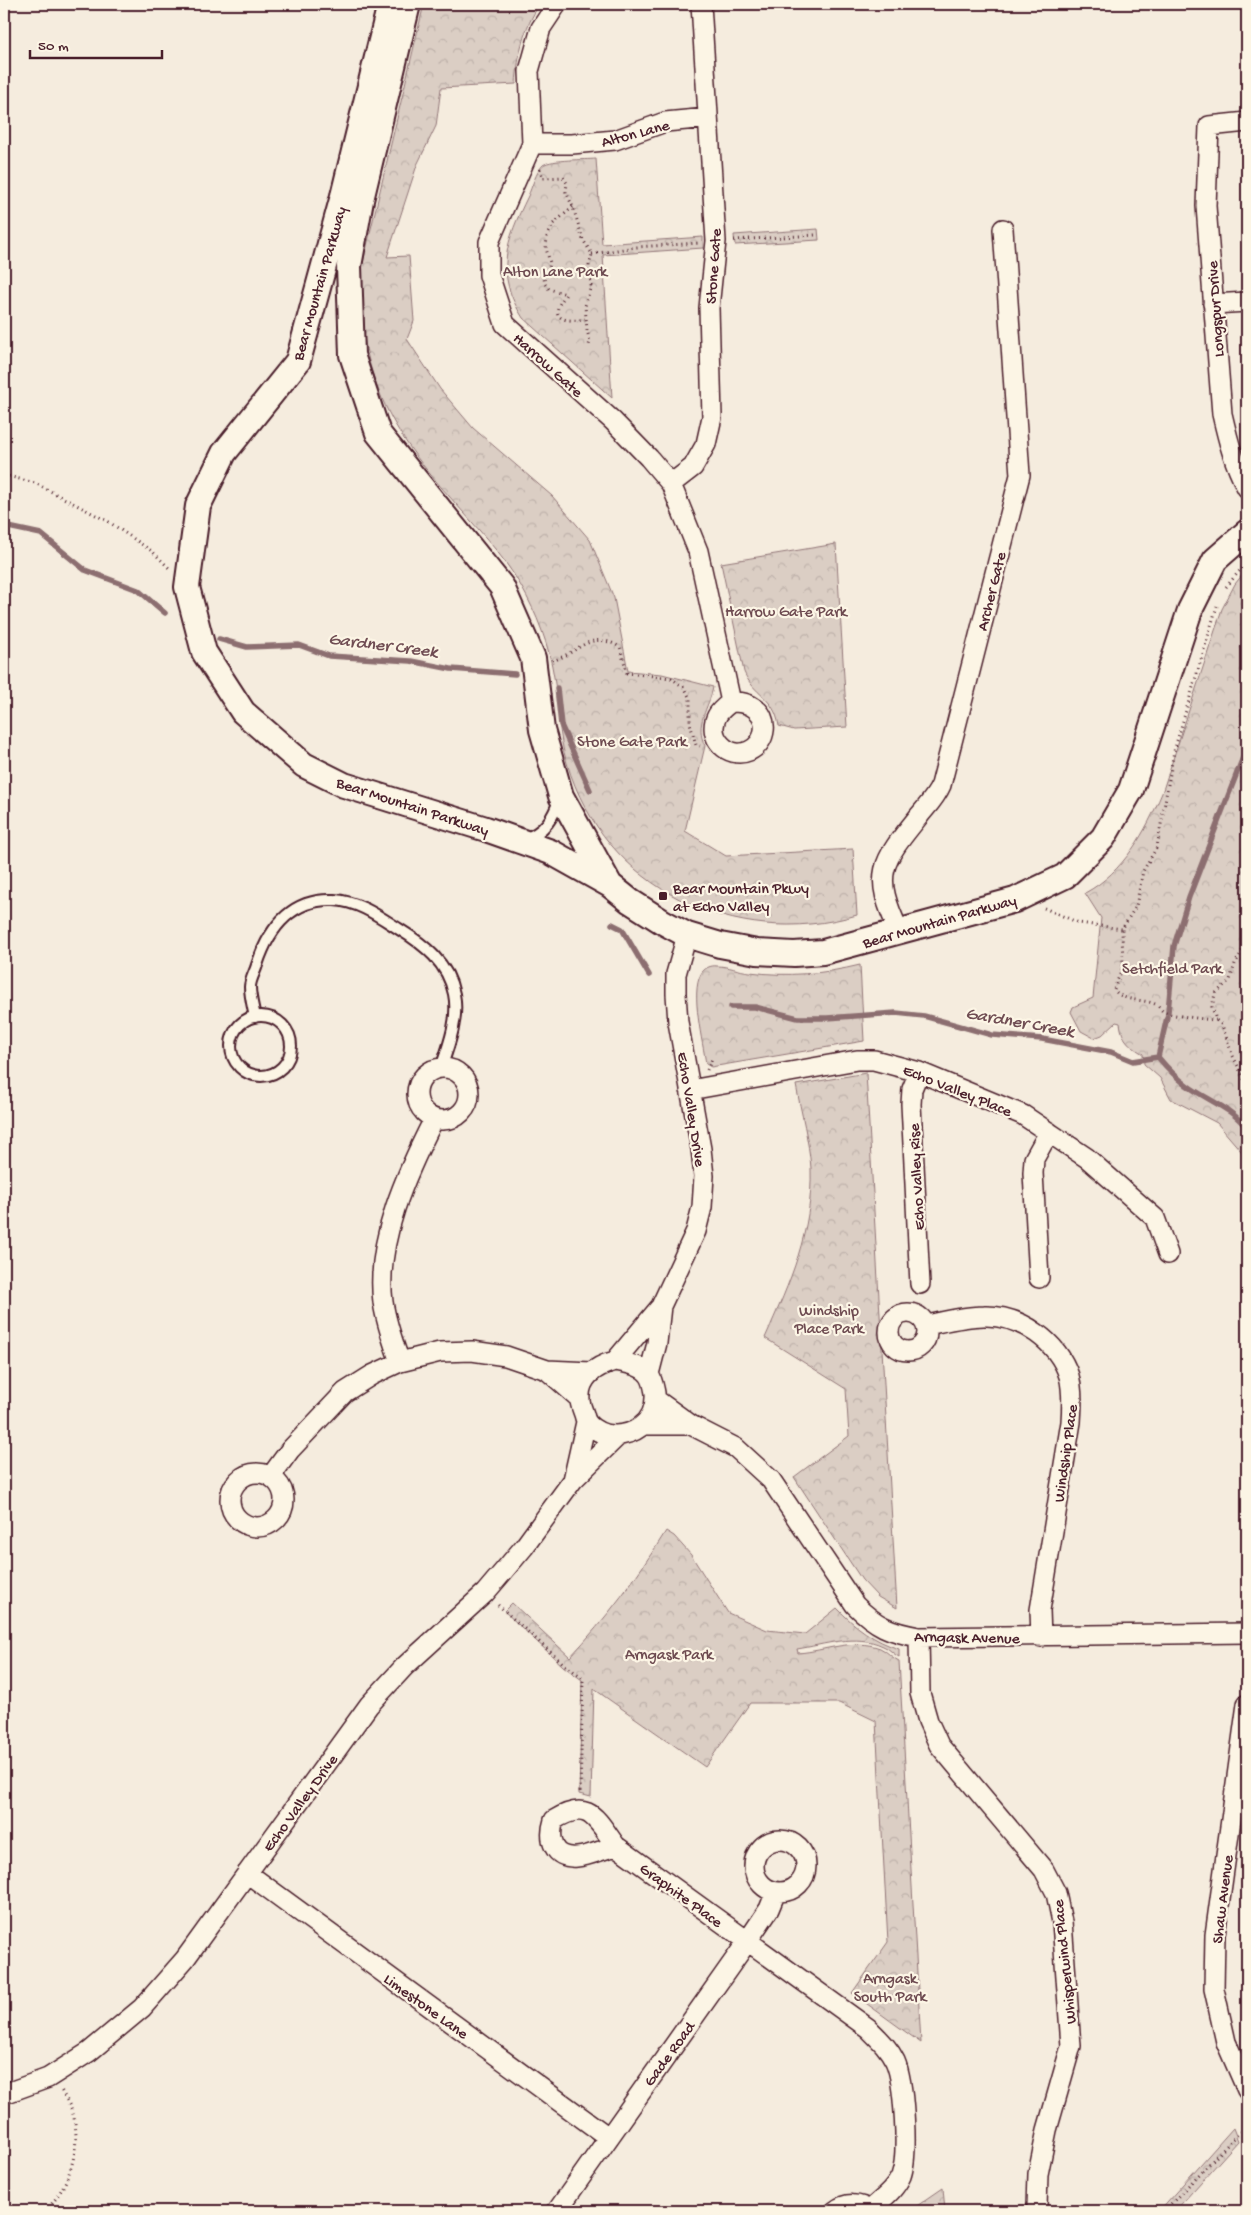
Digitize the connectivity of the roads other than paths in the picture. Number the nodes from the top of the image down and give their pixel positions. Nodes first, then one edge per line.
1 (390, 4) edge
2 (408, 4) edge
3 (557, 4) edge
4 (701, 4) edge
5 (708, 118) junction
6 (1247, 122) edge
7 (534, 152) junction
8 (1004, 228) dead end
9 (1247, 302) edge
10 (1213, 304) junction
11 (672, 484) junction
12 (1247, 488) edge
13 (1247, 532) edge
14 (731, 702) junction
15 (561, 796) junction
16 (518, 840) junction
17 (610, 884) junction
18 (899, 931) junction
19 (687, 934) junction
20 (255, 1017) junction
21 (441, 1068) junction
22 (919, 1072) junction
23 (690, 1090) junction
24 (434, 1119) junction
25 (1049, 1132) junction
26 (1168, 1254) dead end
27 (1039, 1278) dead end
28 (920, 1284) dead end
29 (661, 1306) junction
30 (927, 1325) dead end
31 (400, 1362) junction
32 (615, 1362) junction
33 (547, 1370) junction
34 (591, 1372) junction
35 (649, 1374) junction
36 (655, 1399) junction
37 (580, 1400) junction
38 (586, 1422) junction
39 (646, 1425) junction
40 (692, 1425) junction
41 (618, 1436) junction
42 (271, 1476) dead end
43 (573, 1480) junction
44 (1247, 1633) edge
45 (1041, 1637) junction
46 (919, 1638) junction
47 (1247, 1704) edge
48 (616, 1846) dead end
49 (247, 1873) junction
50 (776, 1892) dead end
51 (748, 1941) junction
52 (1247, 2090) edge
53 (4, 2094) edge
54 (608, 2138) junction
55 (1037, 2207) dead end
56 (871, 2210) edge
57 (557, 2211) edge
58 (836, 2211) edge

1 - 16 street, Bear Mountain Parkway
2 - 15 street, Bear Mountain Parkway
3 - 7 street, Harrow Gate
4 - 5 street, Stone Gate
5 - 7 street, Alton Lane
5 - 11 street, Stone Gate
6 - 10 street, Longspur Drive
7 - 11 street, Harrow Gate
8 - 18 street, Archer Gate
9 - 10 street
10 - 12 street, Longspur Drive
11 - 14 street, Harrow Gate
13 - 18 street, Bear Mountain Parkway
14 - 14 street
15 - 16 lane
15 - 17 street, Bear Mountain Parkway
16 - 17 street, Bear Mountain Parkway
17 - 19 street, Bear Mountain Parkway
18 - 19 street, Bear Mountain Parkway
19 - 23 street, Echo Valley Drive
20 - 20 lane
20 - 21 lane
21 - 24 street
21 - 24 street
22 - 23 street, Echo Valley Place
22 - 25 street, Echo Valley Place
22 - 28 street, Echo Valley Rise
23 - 29 street, Echo Valley Drive
24 - 31 street
25 - 26 street, Echo Valley Place
25 - 27 street
29 - 32 street, Echo Valley Drive
29 - 35 street, Echo Valley Drive
30 - 45 street, Windship Place
31 - 33 street
31 - 42 street
32 - 34 street
32 - 35 street
33 - 34 street
33 - 37 street
34 - 37 street
35 - 36 street
36 - 39 street
36 - 40 street, Arngask Avenue
37 - 38 street
38 - 41 street
38 - 43 street, Echo Valley Drive
39 - 40 street, Arngask Avenue
39 - 41 street
40 - 46 street, Arngask Avenue
41 - 43 street, Echo Valley Drive
43 - 49 street, Echo Valley Drive
44 - 45 street, Arngask Avenue
45 - 46 street, Arngask Avenue
46 - 55 street, Whisperwind Place
47 - 52 street, Shaw Avenue
48 - 51 street, Graphite Place
49 - 53 street, Echo Valley Drive
49 - 54 street, Limestone Lane
50 - 51 street, Gade Road
51 - 54 street, Gade Road
51 - 56 street, Graphite Place
54 - 57 street, Gade Road
56 - 58 street

